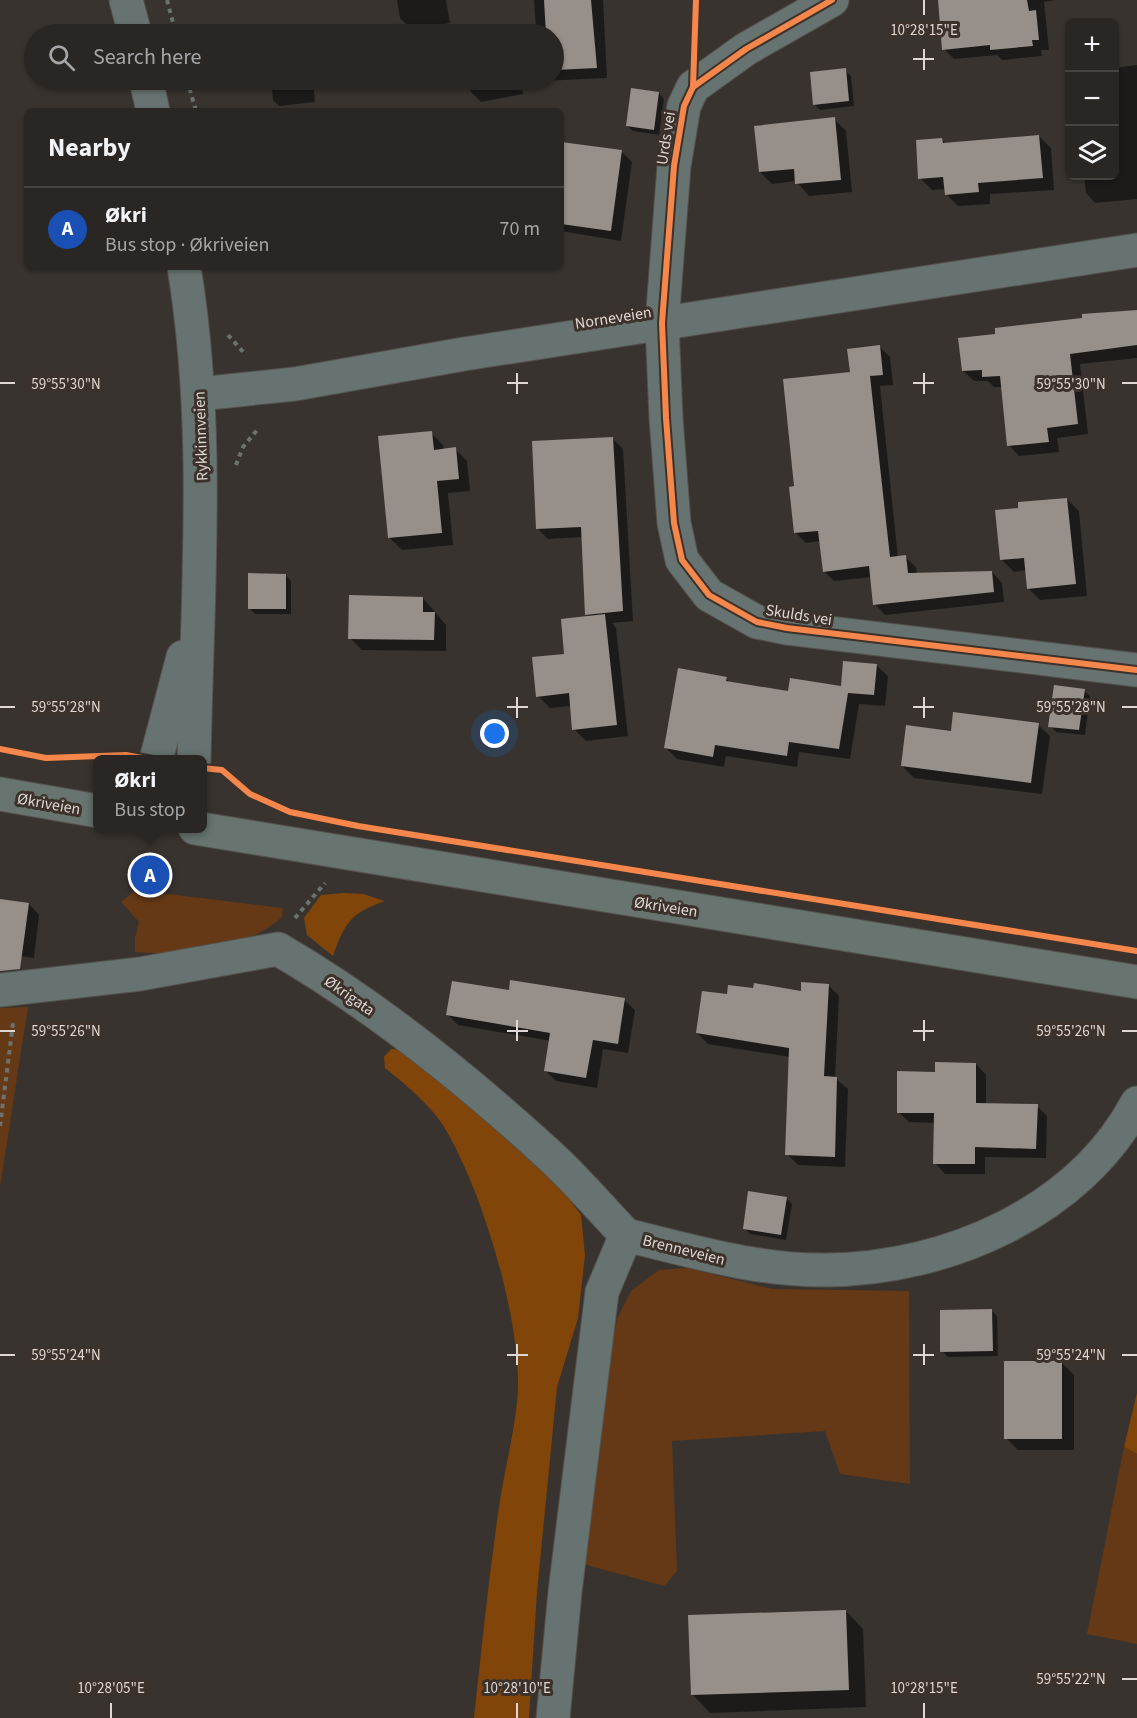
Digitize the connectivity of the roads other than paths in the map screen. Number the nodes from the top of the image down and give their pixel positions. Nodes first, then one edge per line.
1 (126, 0) edge
2 (832, 0) edge
3 (132, 24) edge
4 (149, 90) edge
5 (152, 108) edge
6 (1137, 250) edge
7 (184, 270) edge
8 (662, 323) junction
9 (199, 394) junction
10 (197, 607) junction
11 (1137, 669) edge
12 (157, 755) edge
13 (194, 755) edge
14 (0, 794) edge
15 (93, 811) edge
16 (207, 830) edge
17 (1137, 982) edge
18 (6, 989) edge
19 (1137, 1103) edge
20 (626, 1235) junction
21 (553, 1718) edge

1 - 3 street
2 - 8 street, Urds vei
4 - 5 street
6 - 8 street, Norneveien
7 - 9 street, Rykkinnveien
8 - 9 street, Norneveien
8 - 11 street, Skulds vei
9 - 10 street, Rykkinnveien
10 - 12 street, Rykkinnveien
10 - 13 street, Rykkinnveien
14 - 15 main road, Økriveien
16 - 17 main road, Økriveien
18 - 20 street, Økrigata
19 - 20 street, Brenneveien
20 - 21 street, Brenneveien

